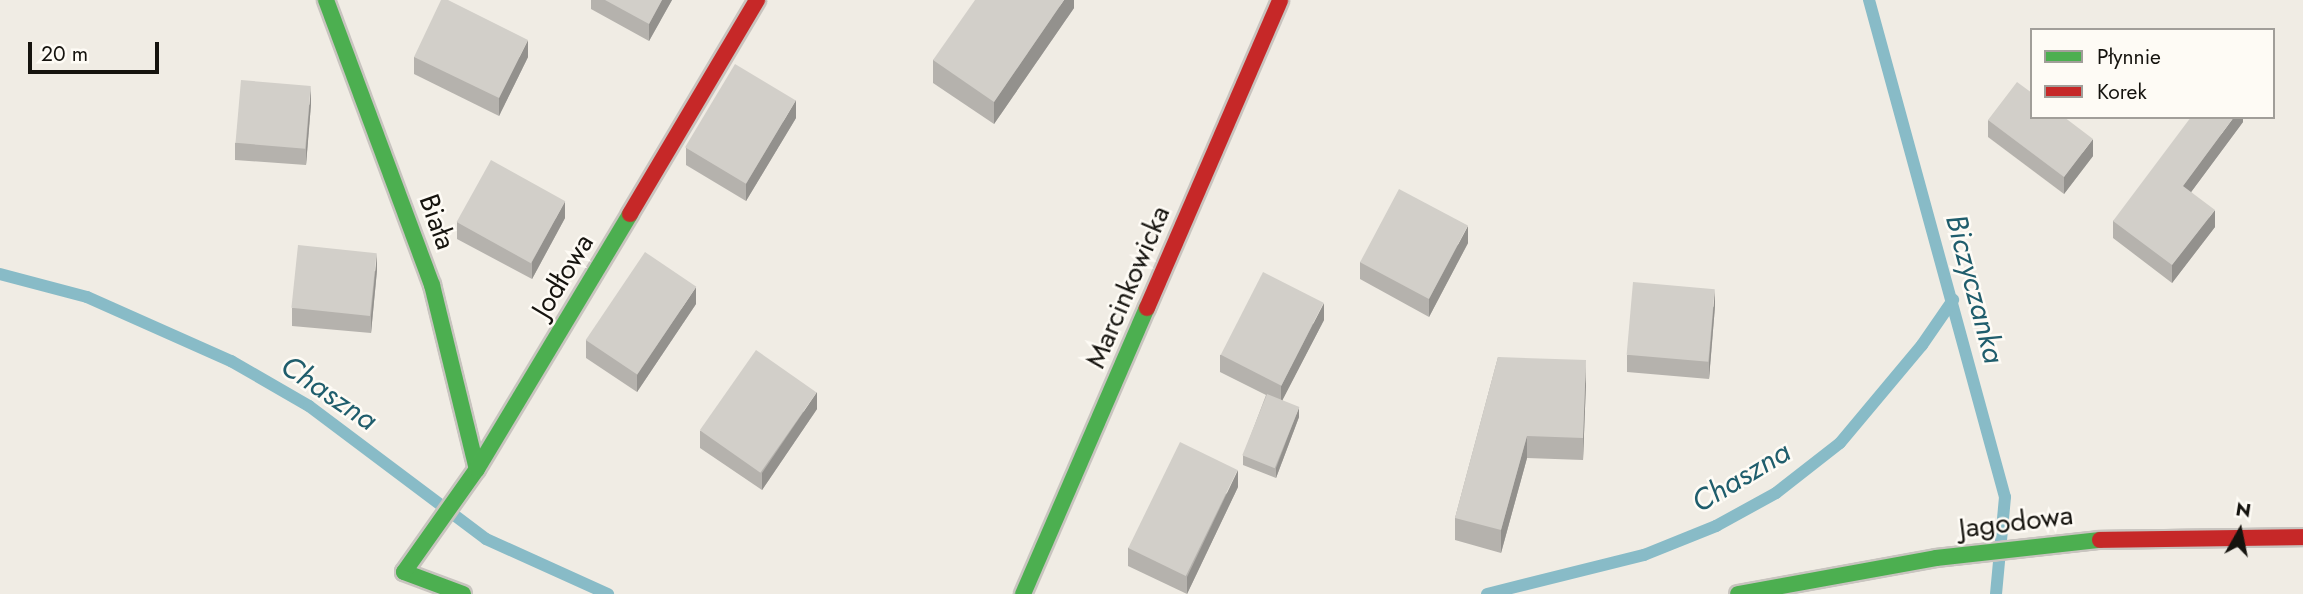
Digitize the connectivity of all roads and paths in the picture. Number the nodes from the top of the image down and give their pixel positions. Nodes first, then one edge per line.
1 (326, 0) edge
2 (757, 0) edge
3 (1280, 0) edge
4 (477, 469) junction
5 (2303, 537) edge
6 (463, 594) edge
7 (1023, 594) edge
8 (1738, 594) edge

1 - 4 street, Biała
2 - 4 street, Jodłowa
3 - 7 street, Marcinkowicka
4 - 6 street, Jodłowa
5 - 8 street, Jagodowa

